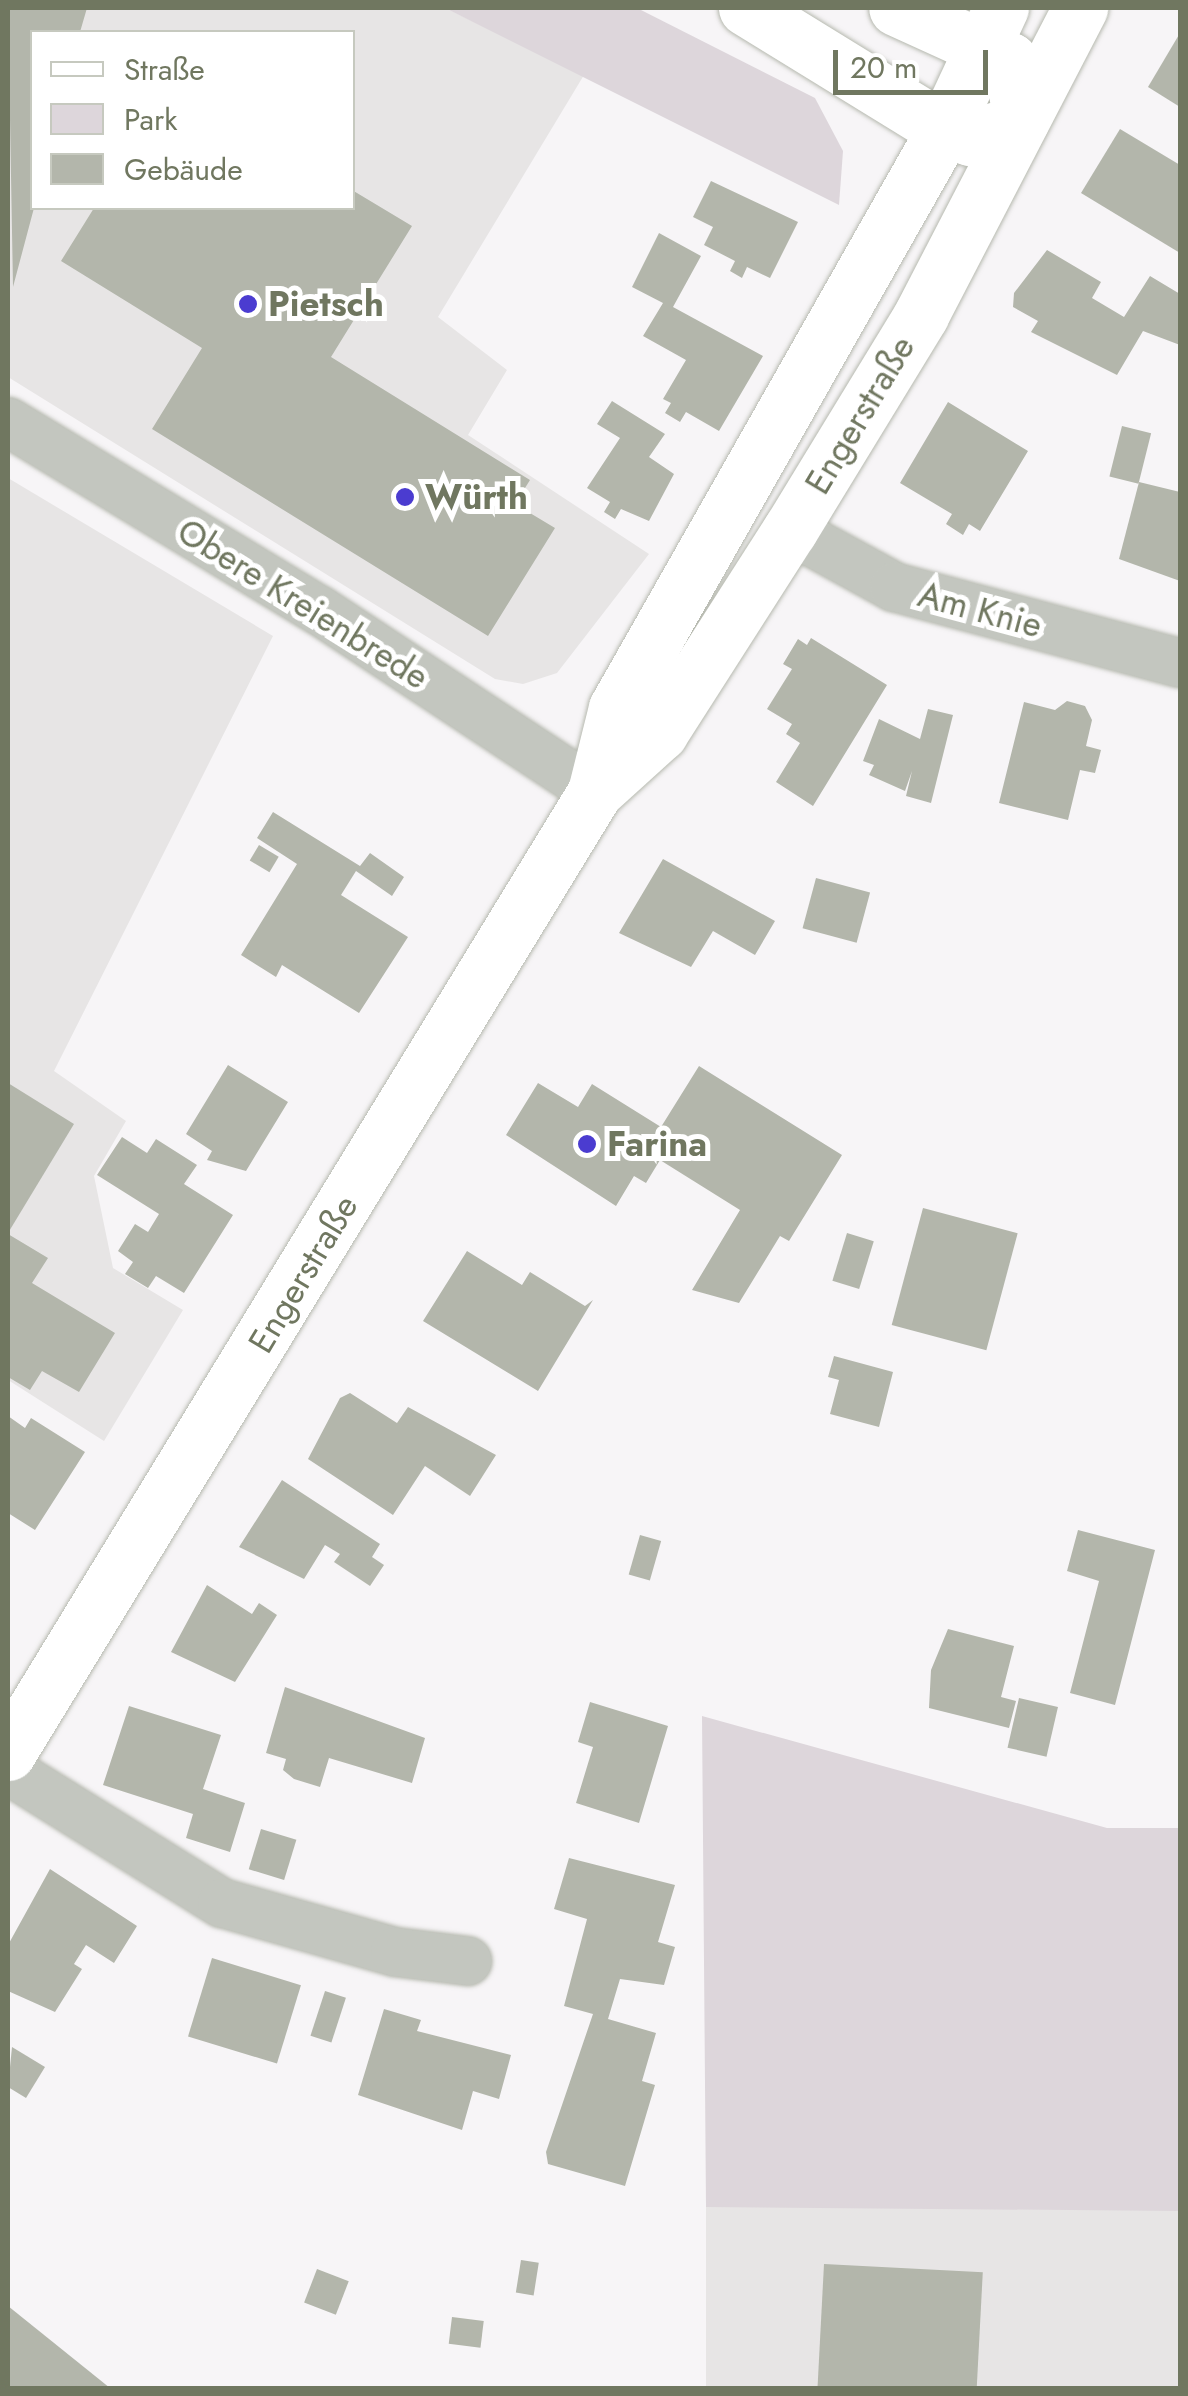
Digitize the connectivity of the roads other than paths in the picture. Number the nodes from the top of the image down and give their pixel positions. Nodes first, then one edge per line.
1 (746, 8) edge
2 (896, 8) edge
3 (1080, 8) edge
4 (992, 25) edge
5 (1021, 120) junction
6 (944, 130) junction
7 (8, 422) edge
8 (790, 530) junction
9 (1180, 663) edge
10 (595, 792) junction
11 (8, 1753) edge
12 (8, 1770) edge
13 (467, 1961) dead end

1 - 6 main road
2 - 4 main road
3 - 5 main road, Engerstraße
4 - 5 main road
4 - 6 main road, Engerstraße
5 - 6 main road
5 - 8 main road, Engerstraße
6 - 10 main road, Engerstraße
7 - 10 street, Obere Kreienbrede
8 - 9 street, Am Knie
8 - 10 main road, Engerstraße
10 - 11 main road, Engerstraße
12 - 13 street

